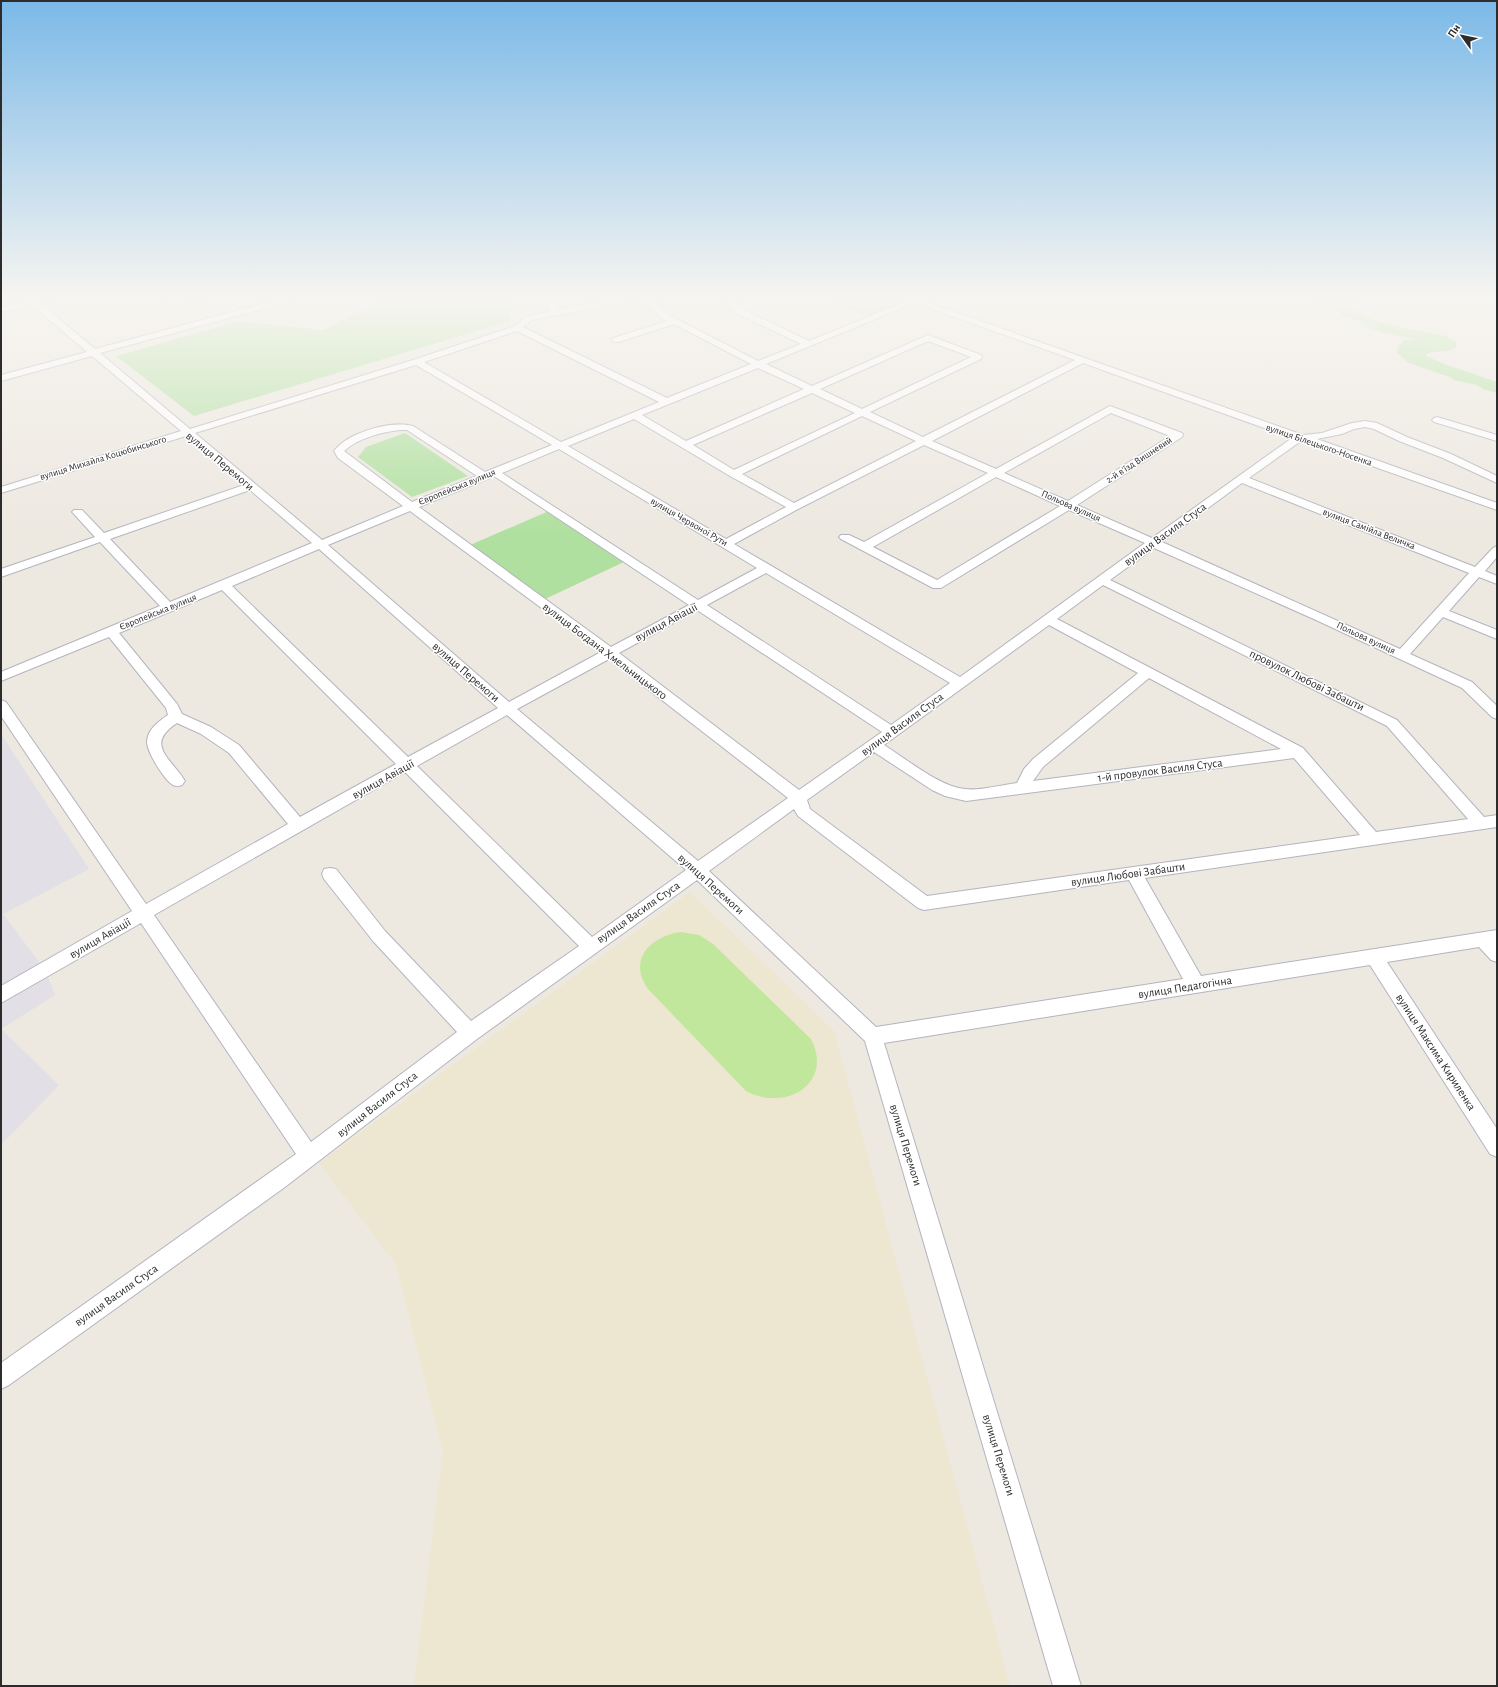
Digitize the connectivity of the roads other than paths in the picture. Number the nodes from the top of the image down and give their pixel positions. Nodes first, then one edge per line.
1 (120, 376) edge
2 (371, 376) edge
3 (442, 376) edge
4 (613, 376) edge
5 (731, 376) edge
6 (782, 376) edge
7 (842, 376) edge
8 (941, 376) edge
9 (1051, 376) edge
10 (1126, 376) edge
11 (812, 389) junction
12 (666, 402) junction
13 (863, 413) junction
14 (635, 415) junction
15 (1437, 420) dead end
16 (186, 432) junction
17 (1298, 438) junction
18 (1497, 438) edge
19 (924, 441) junction
20 (685, 445) junction
21 (559, 446) junction
22 (995, 472) junction
23 (489, 474) junction
24 (734, 474) junction
25 (1241, 479) junction
26 (1497, 480) edge
27 (251, 486) junction
28 (1, 490) edge
29 (1069, 505) junction
30 (410, 507) junction
31 (794, 507) junction
32 (1497, 508) edge
33 (78, 512) dead end
34 (845, 537) dead end
35 (102, 538) junction
36 (1152, 543) junction
37 (320, 544) junction
38 (726, 544) junction
39 (864, 547) junction
40 (1497, 550) edge
41 (766, 568) junction
42 (1477, 571) junction
43 (1, 573) edge
44 (1101, 580) junction
45 (1497, 580) edge
46 (224, 585) junction
47 (697, 605) junction
48 (168, 608) junction
49 (1441, 612) junction
50 (1047, 619) junction
51 (111, 631) junction
52 (1497, 635) edge
53 (609, 652) junction
54 (1402, 655) junction
55 (1148, 672) junction
56 (1, 677) edge
57 (960, 683) junction
58 (1, 705) edge
59 (508, 709) junction
60 (1497, 714) edge
61 (176, 716) junction
62 (892, 732) junction
63 (874, 745) junction
64 (1298, 752) junction
65 (406, 766) junction
66 (177, 781) dead end
67 (1022, 788) junction
68 (798, 798) junction
69 (1497, 821) edge
70 (1480, 823) junction
71 (299, 826) junction
72 (1373, 839) junction
73 (697, 870) junction
74 (330, 874) dead end
75 (1134, 874) junction
76 (143, 913) junction
77 (1490, 938) edge
78 (590, 946) junction
79 (1497, 955) edge
80 (1374, 956) junction
81 (1196, 985) junction
82 (1, 995) edge
83 (470, 1033) junction
84 (873, 1036) junction
85 (1497, 1147) edge
86 (309, 1156) junction
87 (1, 1377) edge
88 (1067, 1686) edge

1 - 16 street, вулиця Перемоги
2 - 16 street, вулиця Михайла Коцюбинського
3 - 21 street, вулиця Червоної Рути
4 - 12 street
5 - 12 street, Європейська вулиця
6 - 11 street, Польова вулиця
7 - 11 street
8 - 13 street
9 - 19 street
10 - 17 street, вулиця Білецького-Носенка
11 - 13 street, Польова вулиця
11 - 20 street
12 - 14 street, Європейська вулиця
13 - 19 street, Польова вулиця
13 - 24 street
14 - 20 street
14 - 21 street, Європейська вулиця
15 - 18 street
16 - 27 street, вулиця Перемоги
16 - 28 street, вулиця Михайла Коцюбинського
17 - 25 street, вулиця Василя Стуса
17 - 26 street
17 - 32 street, вулиця Білецького-Носенка
19 - 22 street, Польова вулиця
19 - 31 street
20 - 24 street
21 - 23 street, Європейська вулиця
21 - 38 street, вулиця Червоної Рути
22 - 29 street, Польова вулиця
22 - 29 street, 2-й вʼїзд Вишневий
22 - 39 street
23 - 30 street, Європейська вулиця
23 - 30 street, вулиця Богдана Хмельницького
23 - 47 street
24 - 31 street
25 - 36 street, вулиця Василя Стуса
25 - 42 street, вулиця Самійла Величка
27 - 35 street
27 - 37 street, вулиця Перемоги
29 - 36 street, Польова вулиця
29 - 39 street
30 - 37 street, Європейська вулиця
30 - 53 street, вулиця Богдана Хмельницького
31 - 38 street
33 - 35 street
34 - 39 street
35 - 43 street
35 - 48 street
36 - 44 street, вулиця Василя Стуса
36 - 54 street, Польова вулиця
37 - 46 street, Європейська вулиця
37 - 59 street, вулиця Перемоги
38 - 41 street, вулиця Червоної Рути
40 - 42 street
41 - 47 street, вулиця Авіації
41 - 57 street, вулиця Червоної Рути
42 - 45 street, вулиця Самійла Величка
42 - 49 street
44 - 50 street, вулиця Василя Стуса
44 - 70 street, провулок Любові Забашти
46 - 48 street, Європейська вулиця
46 - 65 street
47 - 53 street, вулиця Авіації
47 - 62 street
48 - 51 street, Європейська вулиця
49 - 52 street
49 - 54 street
50 - 55 street
50 - 57 street, вулиця Василя Стуса
51 - 56 street, Європейська вулиця
51 - 61 street
53 - 59 street, вулиця Авіації
53 - 68 street, вулиця Богдана Хмельницького
54 - 60 street, Польова вулиця
55 - 64 street
55 - 67 street
57 - 62 street, вулиця Василя Стуса
58 - 76 street
59 - 65 street, вулиця Авіації
59 - 73 street, вулиця Перемоги
61 - 66 street
61 - 71 street
62 - 63 street, вулиця Василя Стуса
63 - 67 street, 1-й провулок Василя Стуса
63 - 68 street, вулиця Василя Стуса
64 - 67 street, 1-й провулок Василя Стуса
64 - 72 street
65 - 71 street, вулиця Авіації
65 - 78 street
68 - 73 street, вулиця Василя Стуса
68 - 75 street, вулиця Любові Забашти
69 - 70 street, вулиця Любові Забашти
70 - 72 street, вулиця Любові Забашти
71 - 76 street, вулиця Авіації
72 - 75 street, вулиця Любові Забашти
73 - 78 street, вулиця Василя Стуса
73 - 84 street, вулиця Перемоги
74 - 83 street
75 - 81 street
76 - 82 street, вулиця Авіації
76 - 86 street
77 - 79 street
77 - 80 street, вулиця Педагогічна
78 - 83 street, вулиця Василя Стуса
80 - 81 street, вулиця Педагогічна
80 - 85 street, вулиця Максима Кириленка
81 - 84 street, вулиця Педагогічна
83 - 86 street, вулиця Василя Стуса
84 - 88 street, вулиця Перемоги
86 - 87 street, вулиця Василя Стуса

